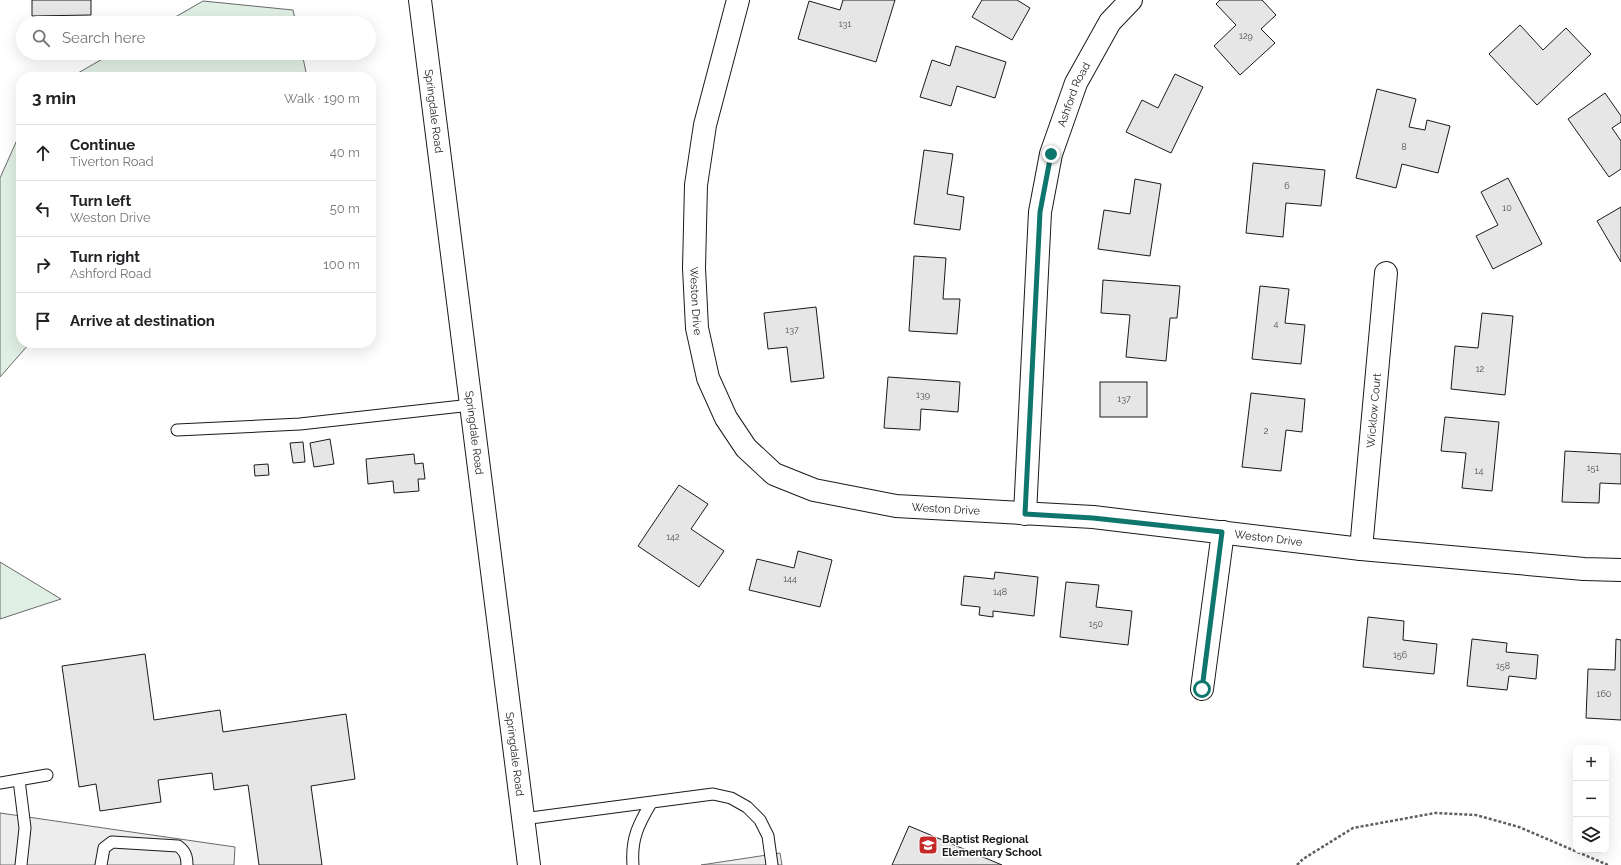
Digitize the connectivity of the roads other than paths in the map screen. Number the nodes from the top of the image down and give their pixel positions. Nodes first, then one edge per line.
1 (420, 0) edge
2 (738, 0) edge
3 (1131, 0) edge
4 (1386, 273) dead end
5 (471, 405) junction
6 (177, 430) dead end
7 (1025, 514) junction
8 (1222, 532) junction
9 (1361, 548) junction
10 (1621, 570) edge
11 (1202, 689) dead end
12 (47, 775) dead end
13 (19, 780) junction
14 (0, 783) edge
15 (651, 803) junction
16 (523, 819) junction
17 (21, 865) edge
18 (101, 865) edge
19 (187, 865) edge
20 (529, 865) edge
21 (633, 865) edge
22 (772, 865) edge

1 - 5 street, Springdale Road
2 - 7 street, Weston Drive
3 - 7 street, Ashford Road
4 - 9 street, Wicklow Court
5 - 6 lane
5 - 16 street, Springdale Road
7 - 8 street, Weston Drive
8 - 9 street, Weston Drive
8 - 11 street
9 - 10 street, Weston Drive
12 - 13 lane
13 - 14 lane
13 - 17 lane
15 - 16 lane
15 - 21 lane
15 - 22 lane
16 - 20 street, Springdale Road
18 - 19 lane

